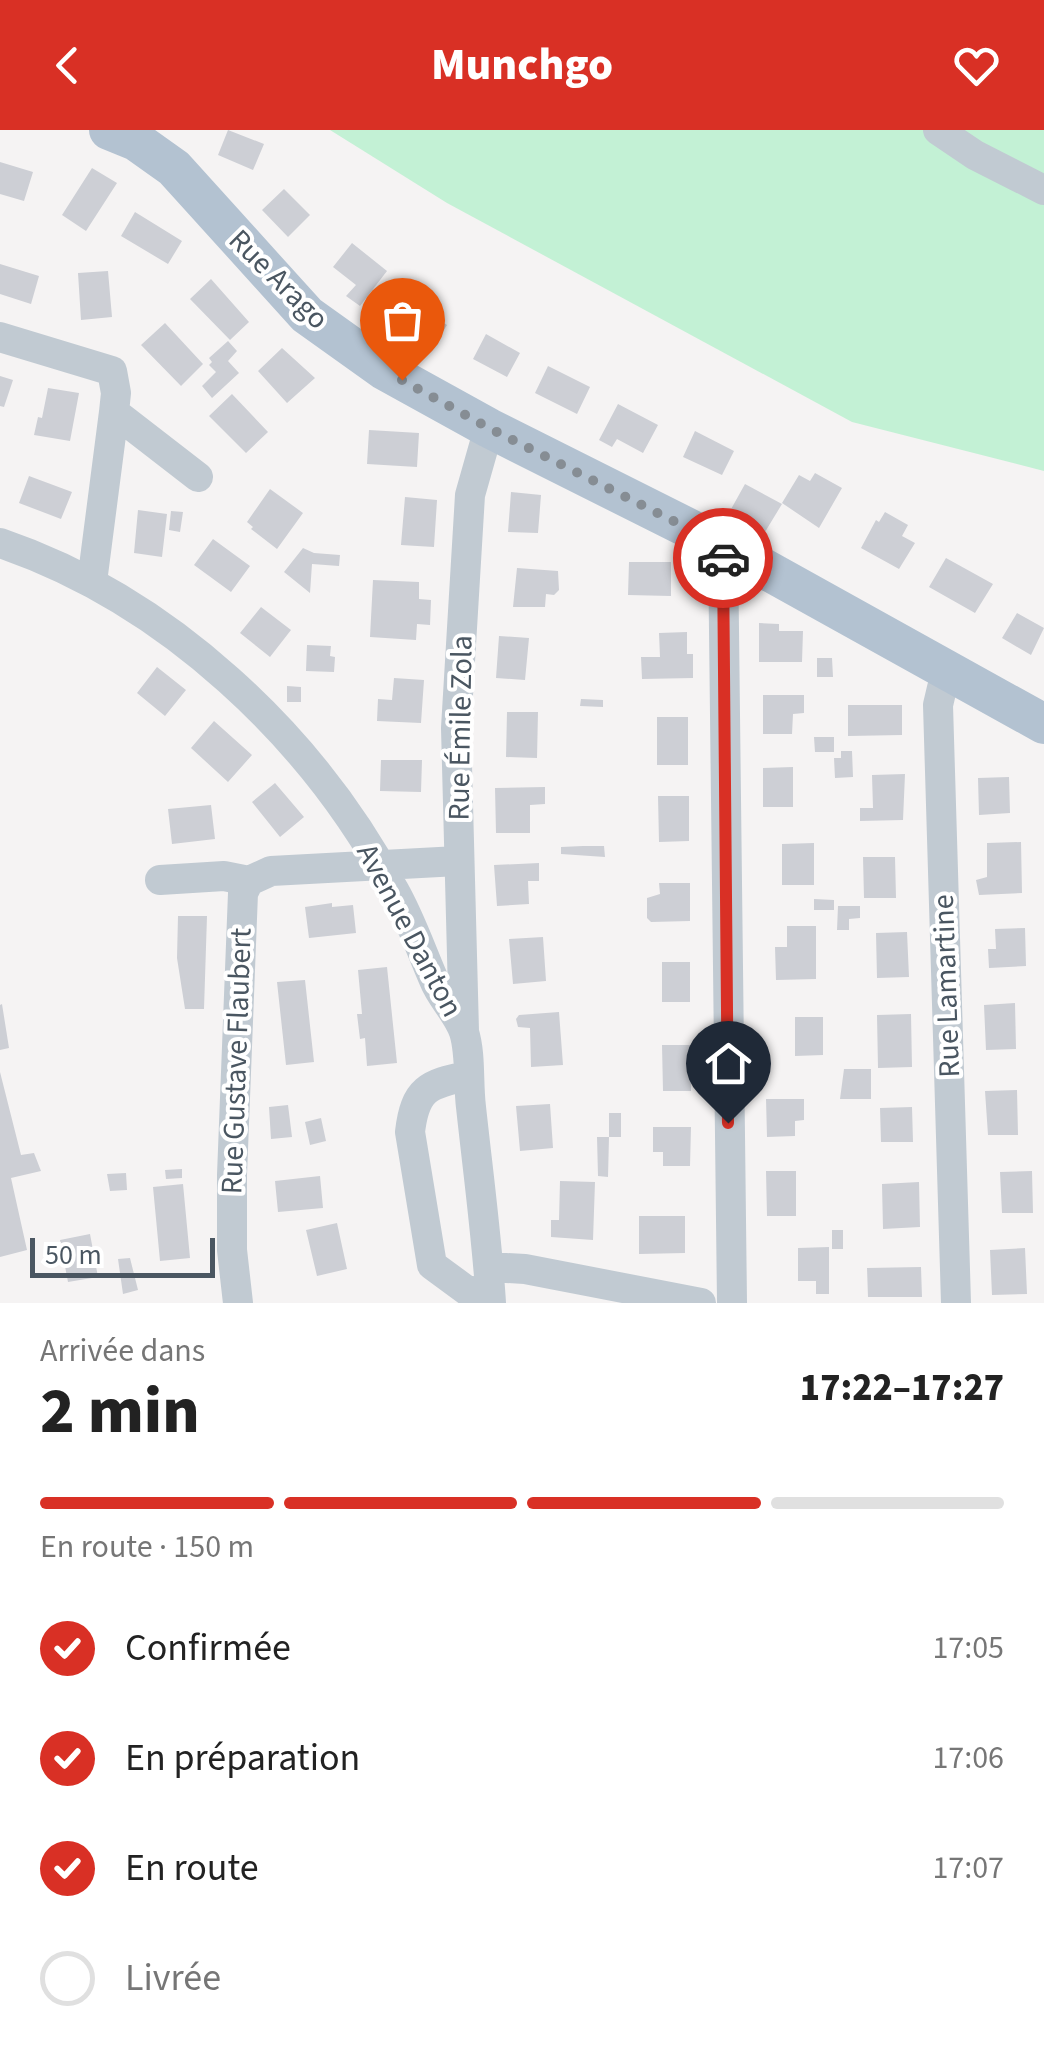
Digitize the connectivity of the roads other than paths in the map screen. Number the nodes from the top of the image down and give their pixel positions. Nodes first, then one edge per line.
1 (109, 130) edge
2 (938, 130) edge
3 (1044, 190) edge
4 (0, 336) edge
5 (114, 412) junction
6 (489, 428) junction
7 (198, 478) dead end
8 (0, 543) edge
9 (723, 546) junction
10 (92, 582) junction
11 (950, 672) junction
12 (1044, 724) edge
13 (458, 860) junction
14 (379, 866) junction
15 (160, 880) dead end
16 (250, 881) junction
17 (464, 1031) junction
18 (467, 1076) junction
19 (490, 1288) edge
20 (238, 1303) edge
21 (700, 1303) edge
22 (732, 1303) edge
23 (956, 1303) edge

1 - 6 main road, Rue Arago
2 - 3 street
4 - 5 street
5 - 7 street
5 - 10 street
6 - 9 main road, Rue Arago
6 - 13 street, Rue Émile Zola
8 - 10 street, Avenue Danton
9 - 11 main road, Rue Arago
9 - 22 street
10 - 14 street, Avenue Danton
11 - 12 main road, Rue Arago
11 - 23 street, Rue Lamartine
13 - 14 street
13 - 17 street, Rue Émile Zola
14 - 16 street
14 - 17 street, Avenue Danton
15 - 16 street
16 - 20 street, Rue Gustave Flaubert
17 - 18 street, Avenue Danton
18 - 19 street, Avenue Danton
18 - 19 street
19 - 21 street

